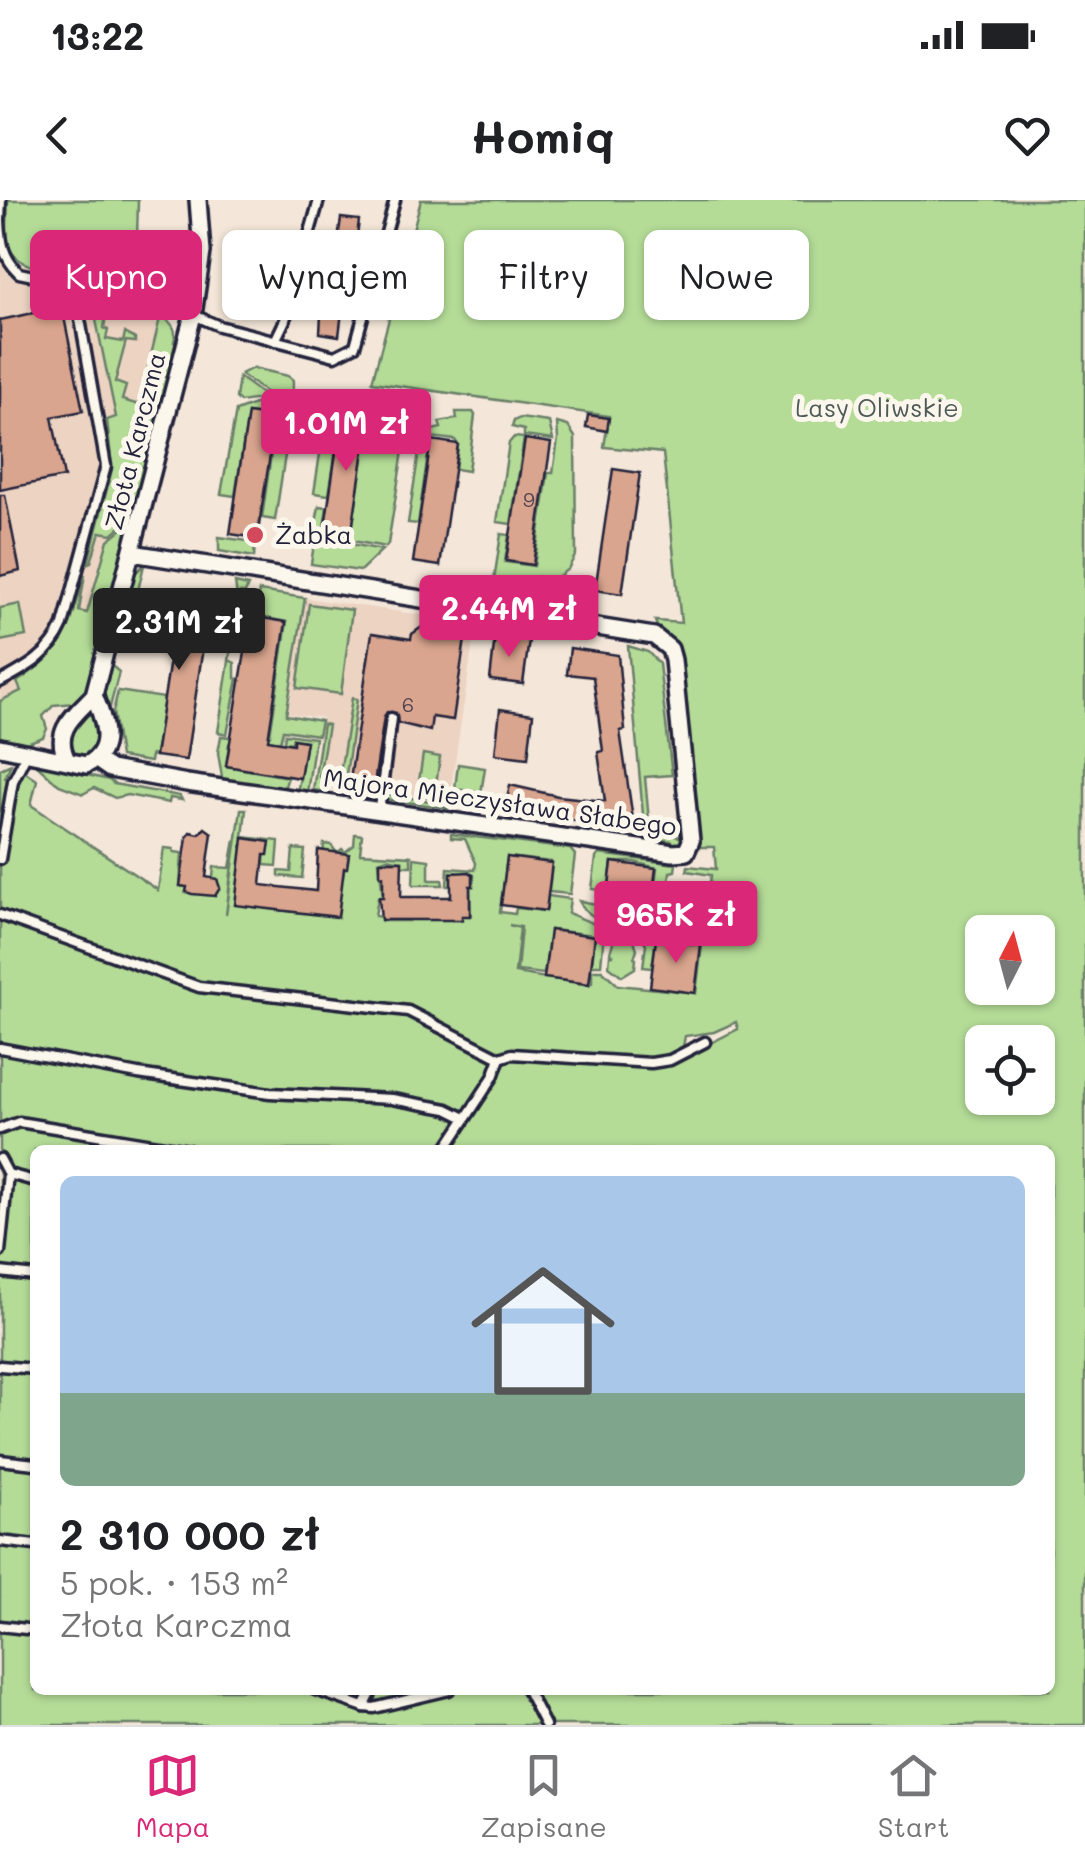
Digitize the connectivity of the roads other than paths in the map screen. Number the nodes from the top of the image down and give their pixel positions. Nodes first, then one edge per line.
1 (1, 200) edge
2 (198, 200) edge
3 (319, 200) edge
4 (395, 200) edge
5 (0, 220) edge
6 (200, 230) edge
7 (30, 275) edge
8 (202, 319) edge
9 (80, 320) edge
10 (192, 320) edge
11 (275, 340) junction
12 (132, 553) junction
13 (0, 682) edge
14 (94, 695) junction
15 (391, 718) dead end
16 (62, 731) junction
17 (0, 748) edge
18 (28, 751) junction
19 (67, 760) junction
20 (97, 760) junction
21 (379, 811) junction
22 (0, 855) edge
23 (0, 915) edge
24 (705, 1042) dead end
25 (0, 1048) edge
26 (500, 1058) junction
27 (466, 1118) junction
28 (0, 1129) edge
29 (158, 1145) edge
30 (447, 1145) edge
31 (0, 1159) edge
32 (8, 1174) junction
33 (30, 1180) edge
34 (0, 1252) edge
35 (0, 1272) edge
36 (30, 1275) edge
37 (0, 1366) edge
38 (30, 1369) edge
39 (0, 1460) edge
40 (30, 1463) edge
41 (0, 1541) edge
42 (30, 1544) edge
43 (0, 1626) edge
44 (30, 1629) edge
45 (329, 1695) edge
46 (370, 1695) edge
47 (425, 1695) edge
48 (530, 1695) edge
49 (364, 1708) junction
50 (545, 1725) edge

1 - 5 lane
2 - 6 street, Złota Karczma
3 - 11 lane
4 - 11 lane
5 - 7 lane
8 - 11 lane
9 - 13 lane
10 - 12 street, Złota Karczma
12 - 14 street, Złota Karczma
12 - 21 street, Majora Mieczysława Słabego
14 - 16 street, Złota Karczma
14 - 20 street, Złota Karczma
15 - 21 lane
16 - 18 street
16 - 19 street
17 - 18 street
18 - 19 street
18 - 22 lane
19 - 20 street
20 - 21 street, Majora Mieczysława Słabego
23 - 26 lane
24 - 26 lane
25 - 27 lane
26 - 27 lane
27 - 30 lane
28 - 29 lane
31 - 32 lane
32 - 33 lane
32 - 34 lane
35 - 36 lane
37 - 38 lane
39 - 40 lane
41 - 42 lane
43 - 44 lane
45 - 49 lane
46 - 49 lane
47 - 49 lane
48 - 50 lane

